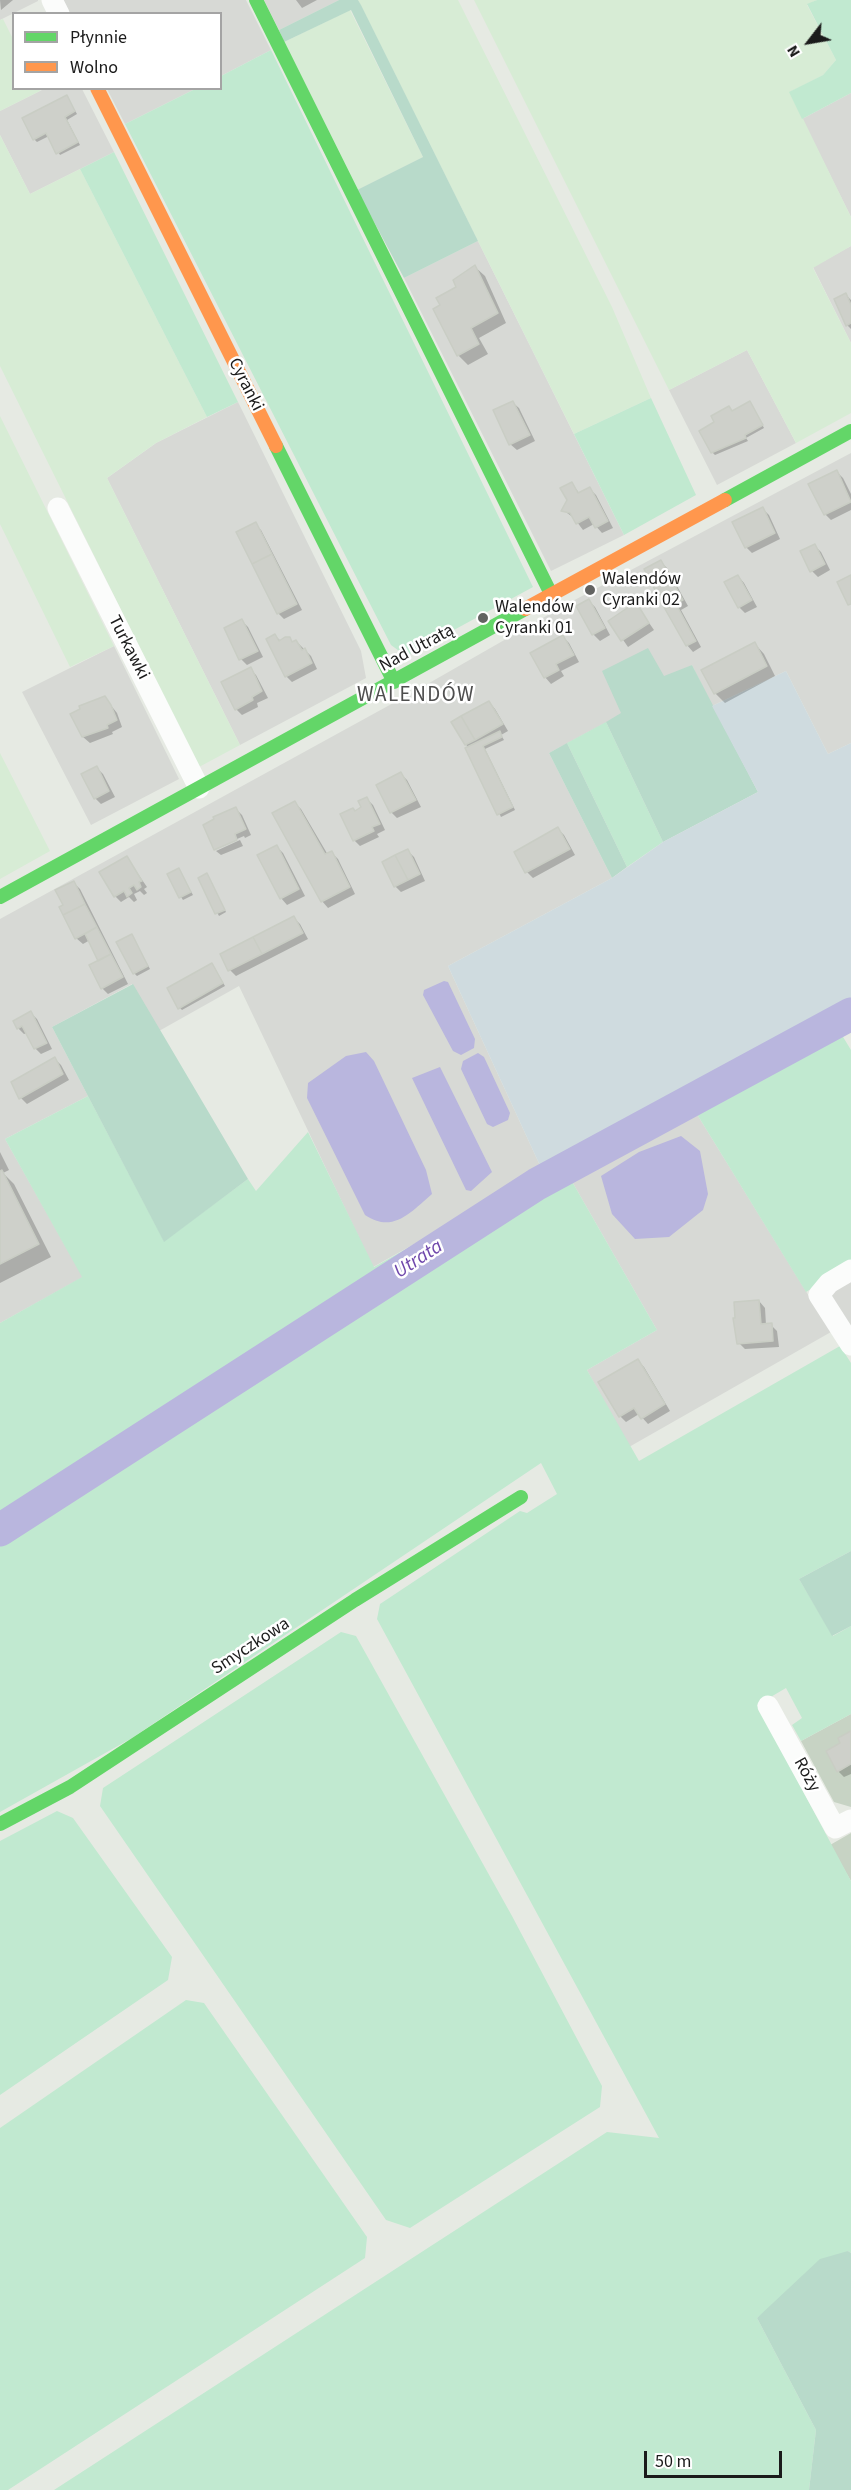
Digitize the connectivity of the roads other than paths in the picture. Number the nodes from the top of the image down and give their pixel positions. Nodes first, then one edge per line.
1 (256, 0) edge
2 (98, 90) edge
3 (851, 431) edge
4 (58, 508) dead end
5 (552, 596) junction
6 (394, 682) junction
7 (199, 788) junction
8 (0, 897) edge
9 (851, 1270) edge
10 (851, 1345) edge
11 (521, 1497) dead end
12 (768, 1706) dead end
13 (851, 1820) edge
14 (0, 1824) edge

1 - 5 street
2 - 6 street, Cyranki
3 - 5 street, Nad Utratą
4 - 7 street, Turkawki
5 - 6 street, Nad Utratą
6 - 7 street, Nad Utratą
7 - 8 street, Nad Utratą
9 - 10 street
11 - 14 street, Smyczkowa
12 - 13 street, Róży

